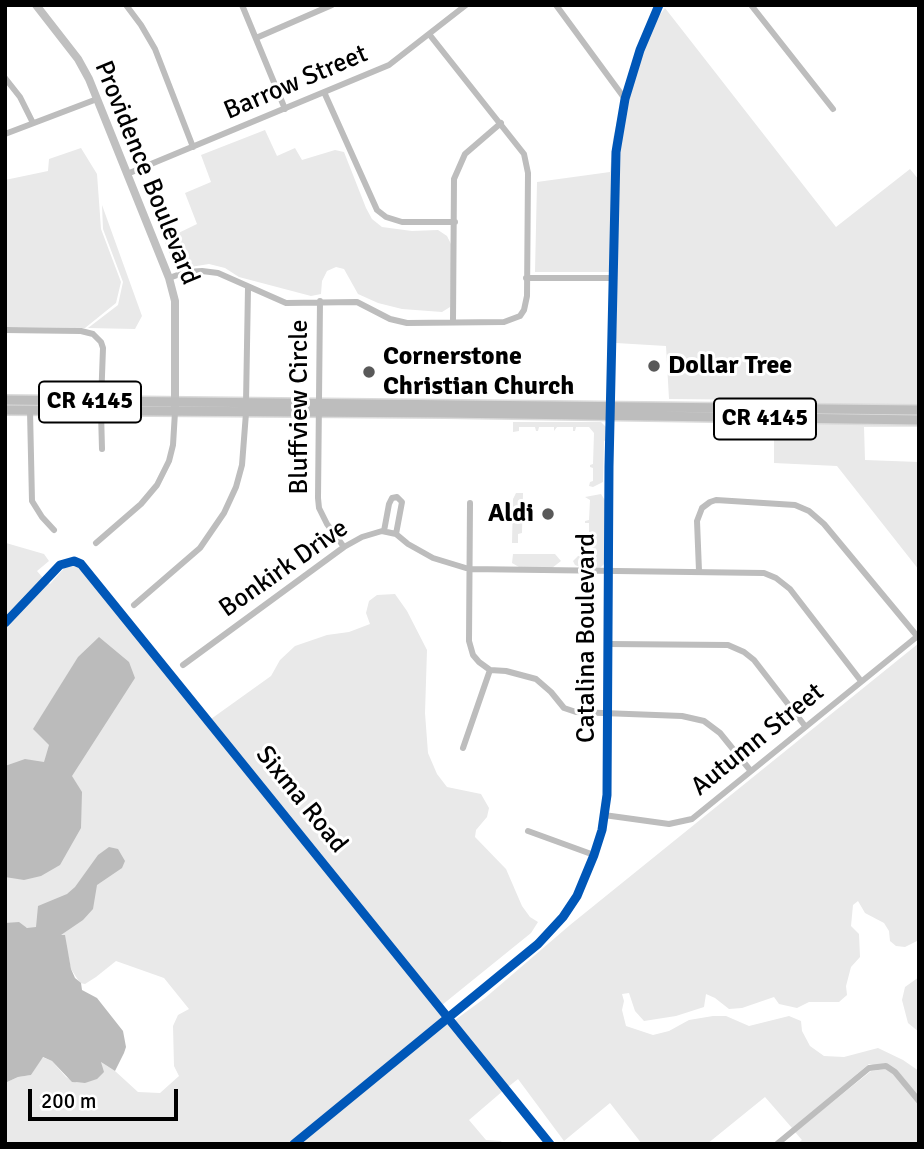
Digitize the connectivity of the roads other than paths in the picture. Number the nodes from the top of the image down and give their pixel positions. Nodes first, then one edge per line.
1 (36, 5) edge
2 (126, 5) edge
3 (243, 5) edge
4 (332, 5) edge
5 (466, 5) edge
6 (556, 5) edge
7 (659, 5) edge
8 (751, 5) edge
9 (429, 34) junction
10 (256, 38) junction
11 (5, 78) edge
12 (324, 92) junction
13 (97, 99) junction
14 (625, 99) junction
15 (285, 109) junction
16 (833, 109) dead end
17 (33, 123) junction
18 (501, 123) junction
19 (5, 134) edge
20 (192, 147) junction
21 (127, 174) junction
22 (455, 222) junction
23 (169, 278) junction
24 (526, 278) junction
25 (613, 278) junction
26 (248, 288) junction
27 (320, 301) junction
28 (453, 321) junction
29 (5, 330) edge
30 (5, 400) edge
31 (247, 403) junction
32 (611, 406) junction
33 (101, 407) junction
34 (175, 408) junction
35 (318, 408) junction
36 (5, 410) edge
37 (919, 410) edge
38 (30, 411) junction
39 (246, 413) junction
40 (611, 416) junction
41 (919, 420) edge
42 (102, 449) dead end
43 (470, 503) dead end
44 (54, 530) dead end
45 (384, 531) junction
46 (396, 534) junction
47 (96, 543) dead end
48 (344, 547) junction
49 (469, 569) junction
50 (609, 571) junction
51 (699, 571) junction
52 (134, 605) dead end
53 (5, 623) edge
54 (918, 636) edge
55 (609, 644) junction
56 (183, 666) dead end
57 (490, 670) junction
58 (861, 681) junction
59 (608, 714) junction
60 (805, 726) junction
61 (463, 748) dead end
62 (750, 770) junction
63 (604, 815) junction
64 (528, 831) dead end
65 (594, 856) junction
66 (449, 1017) junction
67 (919, 1101) edge
68 (294, 1144) edge
69 (550, 1144) edge
70 (777, 1144) edge

1 - 13 main road, Providence Boulevard
2 - 20 street
3 - 10 street
4 - 10 street
5 - 9 street, Barrow Street
6 - 14 street
7 - 14 street, Catalina Boulevard
8 - 16 street
9 - 12 street, Barrow Street
9 - 18 street
10 - 15 street
11 - 17 street
12 - 15 street, Barrow Street
12 - 22 street
13 - 17 street
13 - 21 main road, Providence Boulevard
14 - 25 street, Catalina Boulevard
15 - 20 street, Barrow Street
17 - 19 street
18 - 22 street
18 - 24 street
20 - 21 street, Barrow Street
21 - 23 main road, Providence Boulevard
22 - 28 street
23 - 26 street
23 - 34 main road, Providence Boulevard
24 - 25 street
24 - 28 street
25 - 32 street, Catalina Boulevard
26 - 27 street
26 - 31 street
27 - 28 street
27 - 35 street, Bluffview Circle
29 - 33 street
30 - 33 main road, CR 4145
31 - 34 main road, CR 4145
31 - 35 main road, CR 4145
32 - 35 main road, CR 4145
32 - 37 main road, CR 4145
32 - 40 street, Catalina Boulevard
33 - 34 main road, CR 4145
33 - 38 main road, CR 4145
33 - 42 street
34 - 39 main road, CR 4145
34 - 47 street
35 - 39 main road, CR 4145
35 - 40 main road, CR 4145
35 - 48 street, Bluffview Circle
36 - 38 main road, CR 4145
38 - 44 street
39 - 52 street
40 - 41 main road, CR 4145
40 - 50 street, Catalina Boulevard
43 - 49 street
45 - 46 street, Bonkirk Drive
45 - 46 street
45 - 48 street, Bonkirk Drive
46 - 49 street, Bonkirk Drive
48 - 56 street, Bonkirk Drive
49 - 50 street, Bonkirk Drive
49 - 57 street
50 - 51 street, Bonkirk Drive
50 - 55 street, Catalina Boulevard
51 - 54 street
51 - 58 street, Bonkirk Drive
53 - 66 street, Sixma Road
54 - 58 street, Autumn Street
55 - 59 street, Catalina Boulevard
55 - 60 street
57 - 59 street
57 - 61 street
58 - 60 street, Autumn Street
59 - 62 street
59 - 63 street, Catalina Boulevard
60 - 62 street, Autumn Street
62 - 63 street, Autumn Street
63 - 65 street, Catalina Boulevard
64 - 65 street
65 - 66 street, Catalina Boulevard
66 - 68 street, Catalina Boulevard
66 - 69 street, Sixma Road
67 - 70 street

